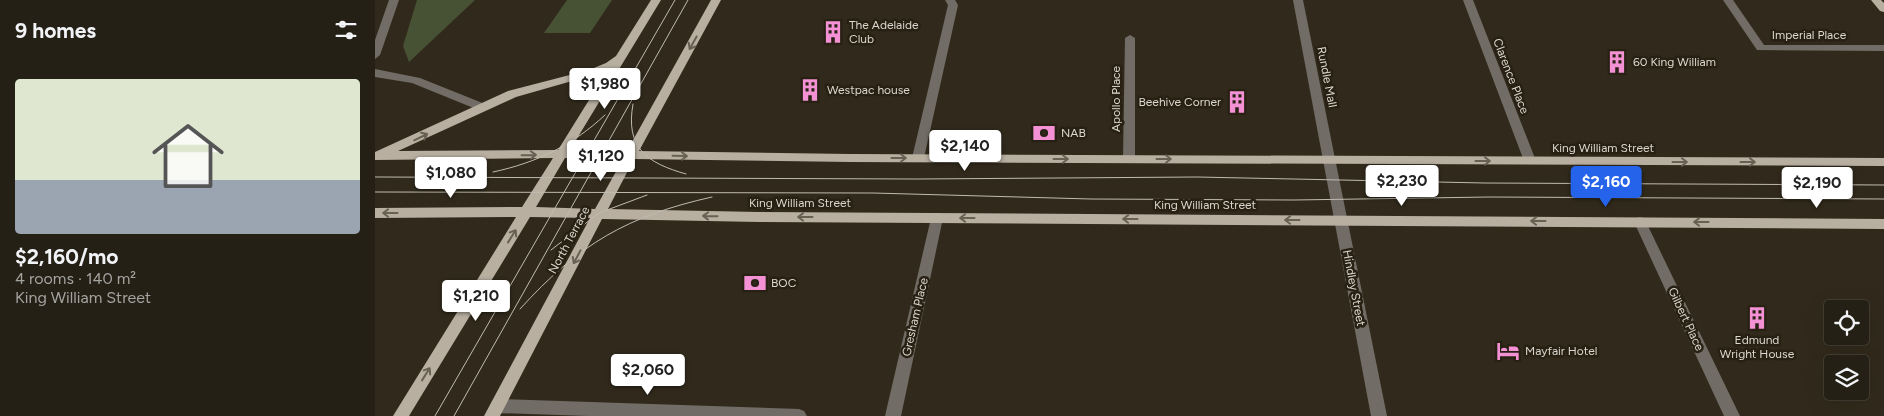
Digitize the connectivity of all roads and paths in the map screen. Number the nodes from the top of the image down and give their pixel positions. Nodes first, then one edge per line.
1 (394, 0) edge
2 (656, 0) edge
3 (717, 0) edge
4 (1298, 0) edge
5 (1467, 0) edge
6 (1728, 0) edge
7 (1876, 0) edge
8 (951, 3) edge
9 (1884, 9) edge
10 (1130, 38) dead end
11 (1884, 48) edge
12 (625, 52) junction
13 (375, 55) edge
14 (375, 73) edge
15 (481, 107) junction
16 (562, 154) junction
17 (375, 155) edge
18 (632, 155) junction
19 (918, 158) junction
20 (1129, 159) junction
21 (1329, 160) junction
22 (1530, 161) junction
23 (1884, 162) edge
24 (527, 212) junction
25 (375, 213) edge
26 (599, 214) junction
27 (937, 218) junction
28 (1341, 220) junction
29 (1640, 222) junction
30 (1884, 224) edge
31 (495, 411) edge
32 (401, 416) edge
33 (799, 416) edge
34 (893, 416) edge
35 (1379, 416) edge
36 (1733, 416) edge

1 - 13 street
2 - 12 main road
3 -> 18 main road, North Terrace
4 - 21 street, Rundle Mall
5 - 22 street, Clarence Place
6 - 11 street, Imperial Place
7 - 9 main road
8 - 19 street
10 - 20 street, Apollo Place
12 - 15 main road
12 - 16 main road
14 - 15 street
17 -> 15 main road
17 -> 16 main road, King William Street
16 - 18 main road, King William Street
16 - 24 main road
18 -> 19 main road, King William Street
18 - 26 main road, North Terrace
19 -> 20 main road, King William Street
20 -> 21 main road, King William Street
21 -> 22 main road, King William Street
21 - 28 street, Hindley Street
22 -> 23 main road, King William Street
24 -> 25 main road, King William Street
24 - 26 main road, King William Street
32 -> 24 main road
27 -> 26 main road, King William Street
26 -> 31 main road, North Terrace
28 -> 27 main road, King William Street
27 - 34 street, Gresham Place
29 -> 28 main road, King William Street
28 - 35 street, Hindley Street
30 -> 29 main road, King William Street
29 - 36 street, Gilbert Place
31 - 33 street

